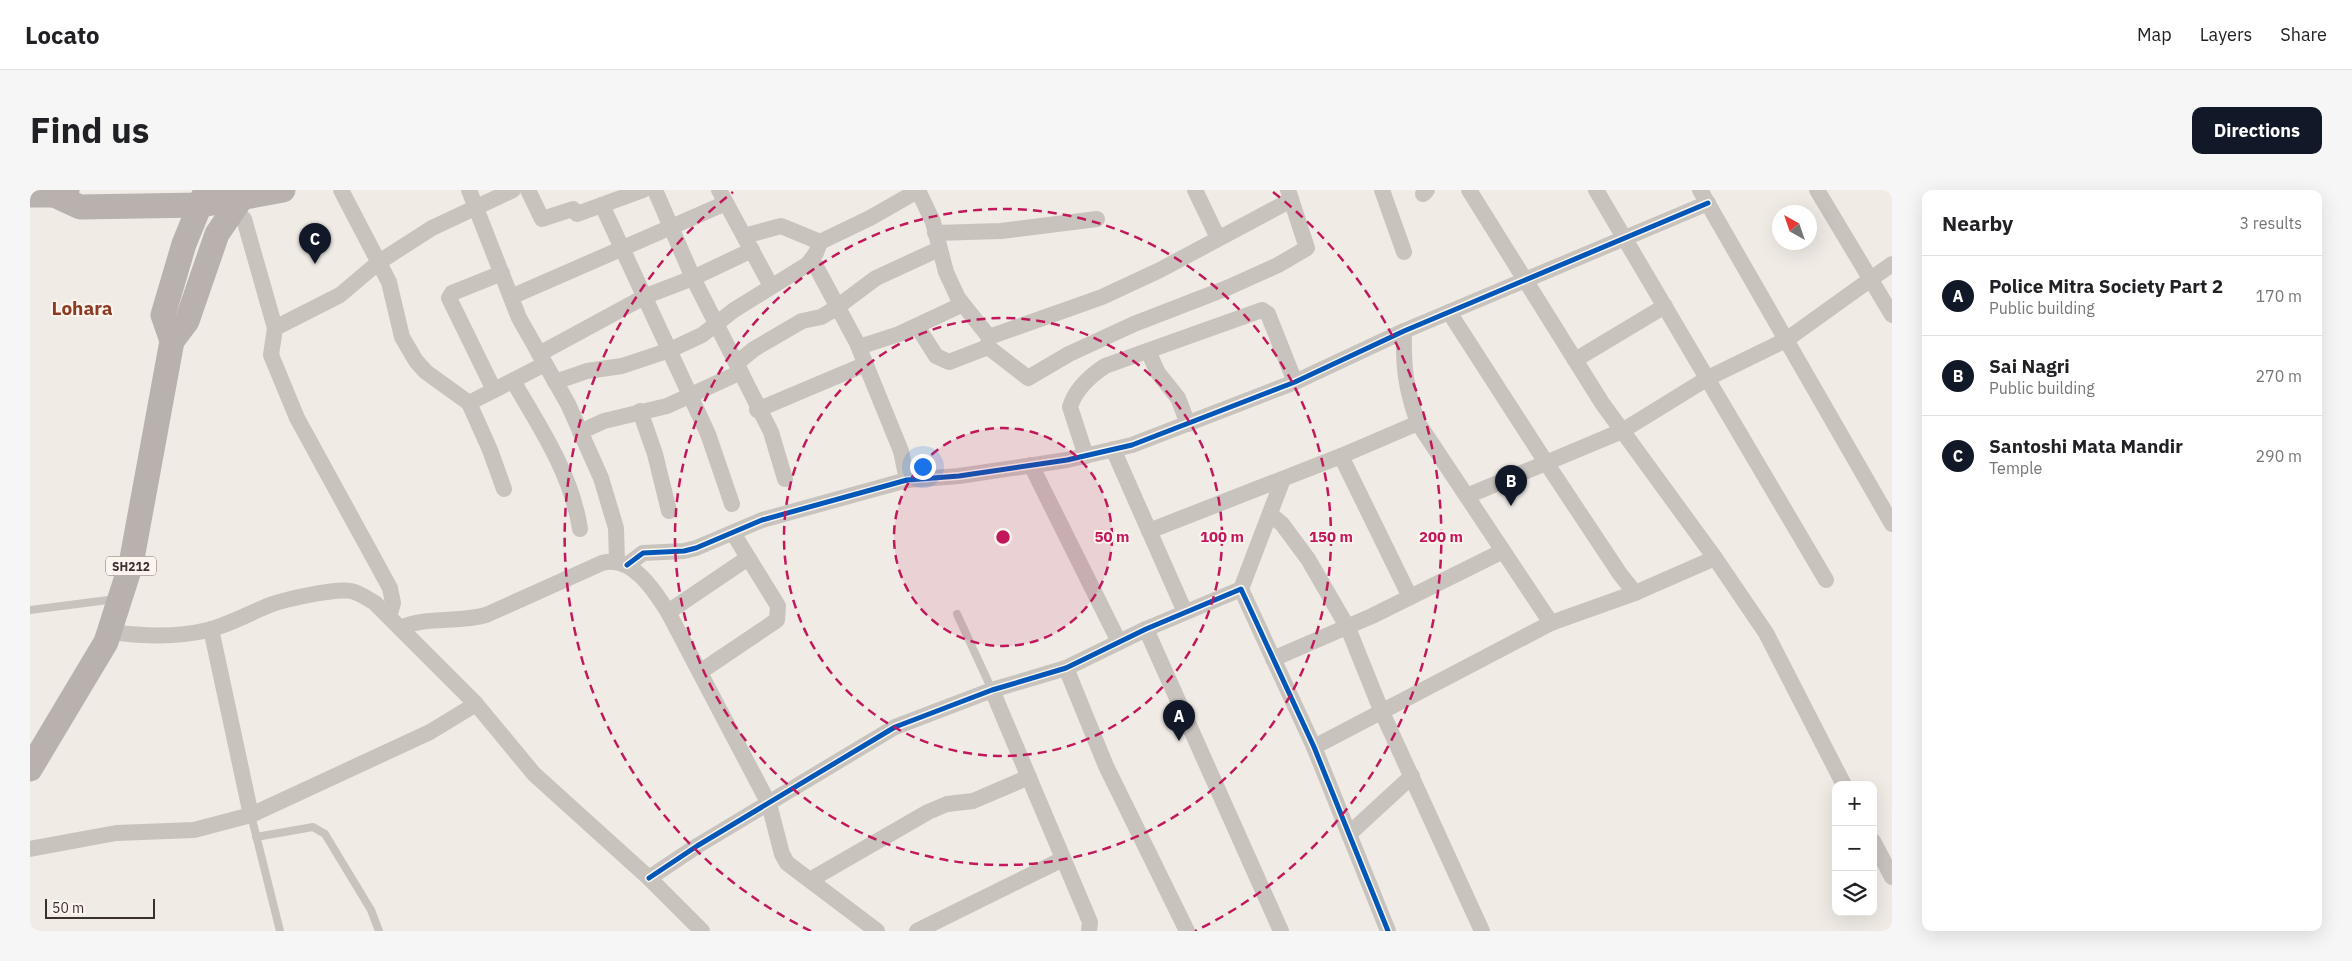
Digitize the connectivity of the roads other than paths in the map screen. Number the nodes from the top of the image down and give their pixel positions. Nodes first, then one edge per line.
1 (341, 190) edge
2 (469, 190) edge
3 (513, 190) edge
4 (528, 190) edge
5 (643, 190) edge
6 (656, 190) edge
7 (918, 190) edge
8 (1194, 190) edge
9 (1382, 190) edge
10 (1468, 190) edge
11 (1596, 190) edge
12 (1816, 190) edge
13 (277, 191) edge
14 (50, 193) edge
15 (1289, 195) edge
16 (723, 196) edge
17 (1704, 196) edge
18 (204, 197) edge
19 (245, 202) edge
20 (157, 204) junction
21 (602, 205) junction
22 (477, 209) junction
23 (1097, 219) dead end
24 (671, 226) junction
25 (936, 233) junction
26 (1218, 238) junction
27 (1625, 238) junction
28 (820, 242) junction
29 (748, 243) junction
30 (184, 244) junction
31 (623, 248) junction
32 (939, 249) junction
33 (1404, 252) dead end
34 (812, 259) junction
35 (378, 262) junction
36 (1892, 264) edge
37 (502, 273) junction
38 (693, 278) junction
39 (1524, 279) junction
40 (1871, 281) junction
41 (771, 286) junction
42 (646, 296) junction
43 (511, 297) junction
44 (961, 305) junction
45 (838, 306) junction
46 (1665, 306) junction
47 (1449, 312) junction
48 (1892, 315) edge
49 (718, 323) junction
50 (917, 326) junction
51 (275, 328) junction
52 (1404, 331) junction
53 (1786, 340) junction
54 (172, 341) junction
55 (989, 342) junction
56 (859, 347) junction
57 (670, 350) junction
58 (1148, 351) junction
59 (542, 359) junction
60 (1575, 360) junction
61 (866, 364) junction
62 (739, 367) junction
63 (1708, 378) junction
64 (513, 381) junction
65 (555, 382) junction
66 (1295, 382) junction
67 (494, 390) junction
68 (691, 396) junction
69 (469, 403) junction
70 (758, 410) junction
71 (640, 411) junction
72 (1418, 423) junction
73 (1188, 424) junction
74 (1622, 431) junction
75 (580, 432) junction
76 (1113, 449) junction
77 (1086, 456) junction
78 (1341, 456) junction
79 (1547, 464) junction
80 (1031, 465) junction
81 (786, 479) dead end
82 (1283, 479) junction
83 (907, 480) junction
84 (504, 489) dead end
85 (1467, 496) junction
86 (732, 504) dead end
87 (668, 510) dead end
88 (1270, 514) junction
89 (1892, 524) edge
90 (580, 530) dead end
91 (1149, 531) junction
92 (733, 533) junction
93 (1503, 550) junction
94 (748, 558) junction
95 (1715, 558) junction
96 (622, 563) junction
97 (1826, 580) dead end
98 (1241, 588) junction
99 (1635, 593) junction
100 (1410, 597) junction
101 (120, 599) junction
102 (30, 610) edge
103 (668, 612) junction
104 (1185, 612) junction
105 (957, 614) dead end
106 (395, 622) junction
107 (1551, 623) junction
108 (1348, 628) junction
109 (211, 629) junction
110 (1146, 629) junction
111 (109, 632) junction
112 (1118, 642) junction
113 (1273, 659) junction
114 (1066, 668) junction
115 (700, 672) junction
116 (992, 690) junction
117 (476, 704) junction
118 (1381, 710) junction
119 (1314, 747) junction
120 (30, 769) edge
121 (1412, 776) junction
122 (1028, 777) junction
123 (1842, 781) edge
124 (769, 804) junction
125 (251, 815) junction
126 (1349, 834) junction
127 (256, 837) junction
128 (1877, 848) edge
129 (30, 849) edge
130 (1063, 859) junction
131 (1892, 877) edge
132 (648, 878) junction
133 (810, 880) junction
134 (280, 931) edge
135 (380, 931) edge
136 (702, 931) edge
137 (877, 931) edge
138 (916, 931) edge
139 (1089, 931) edge
140 (1187, 931) edge
141 (1281, 931) edge
142 (1388, 931) edge
143 (1482, 931) edge

1 - 35 street
2 - 22 street
3 - 22 street
4 - 21 street
5 - 21 street
6 - 24 street
7 - 25 street
7 - 28 street
8 - 26 street
9 - 33 street
10 - 39 street
11 - 27 street
12 - 40 street
13 - 19 main road
14 - 20 main road
15 - 26 street
15 - 55 street
16 - 24 street
16 - 29 street
17 - 27 street
17 - 53 street
18 - 19 main road
18 - 20 main road
18 - 30 main road, SH212
19 - 51 street
19 - 54 main road, SH212
20 - 30 main road
21 - 31 street
22 - 35 street
22 - 37 street
23 - 25 street
24 - 31 street
24 - 38 street
25 - 32 street
26 - 55 street
27 - 39 street
27 - 46 street
28 - 29 street
28 - 34 street
29 - 38 street
29 - 41 street
30 - 54 main road, SH212
31 - 42 street
31 - 43 street
32 - 44 street
32 - 45 street
34 - 41 street
34 - 45 street
35 - 51 street
35 - 69 street
36 - 40 street
37 - 43 street
37 - 67 street
38 - 42 street
38 - 49 street
39 - 47 street
39 - 60 street
40 - 48 street
40 - 53 street
41 - 49 street
42 - 57 street
42 - 59 street
43 - 59 street
44 - 50 street
44 - 55 street
45 - 56 street
45 - 62 street
46 - 60 street
46 - 63 street
47 - 52 street
47 - 79 street
49 - 57 street
49 - 62 street
50 - 55 street
50 - 56 street
51 - 106 street
52 - 66 street
52 - 72 street
53 - 63 street
53 - 89 street
54 - 101 main road, SH212
56 - 61 street
57 - 65 street
57 - 68 street
58 - 66 street
58 - 73 street
58 - 77 street
59 - 64 street
59 - 65 street
60 - 74 street
61 - 70 street
61 - 83 street
62 - 68 street
62 - 70 street
63 - 74 street
63 - 97 street
64 - 67 street
64 - 90 street
65 - 75 street
66 - 73 street
67 - 69 street
68 - 71 street
68 - 86 street
69 - 84 street
70 - 81 street
71 - 75 street
71 - 87 street
72 - 78 street
72 - 85 street
73 - 76 street
74 - 79 street
74 - 95 street
75 - 96 street
76 - 77 street
76 - 91 street
77 - 80 street
78 - 82 street
78 - 100 street
79 - 85 street
79 - 99 street
80 - 83 street
80 - 112 street
82 - 88 street
82 - 91 street
83 - 92 street
85 - 93 street
88 - 98 street
88 - 108 street
91 - 104 street
92 - 94 street
92 - 96 street
93 - 100 street
93 - 107 street
94 - 103 street
94 - 115 street
95 - 99 street
95 - 123 street
96 - 103 street
96 - 106 street
98 - 104 street
98 - 113 street
99 - 107 street
100 - 108 street
101 - 102 lane
101 - 111 main road, SH212
103 - 115 street
104 - 110 street
105 - 116 lane
106 - 109 street
106 - 117 street
107 - 118 street
108 - 113 street
108 - 118 street
109 - 111 street
109 - 125 street
110 - 112 street
110 - 141 street
111 - 120 main road, SH212
112 - 114 street
113 - 119 street
114 - 116 street
114 - 140 street
115 - 124 street
116 - 122 street
116 - 124 street
117 - 125 street
117 - 132 street
118 - 119 street
118 - 121 street
119 - 126 street
121 - 126 street
121 - 143 street
122 - 130 street
122 - 133 street
124 - 132 street
124 - 133 street
125 - 127 lane
125 - 129 street
126 - 142 street
127 - 134 lane
127 - 135 lane
128 - 131 street
130 - 138 street
130 - 139 street
132 - 136 street
133 - 137 street

